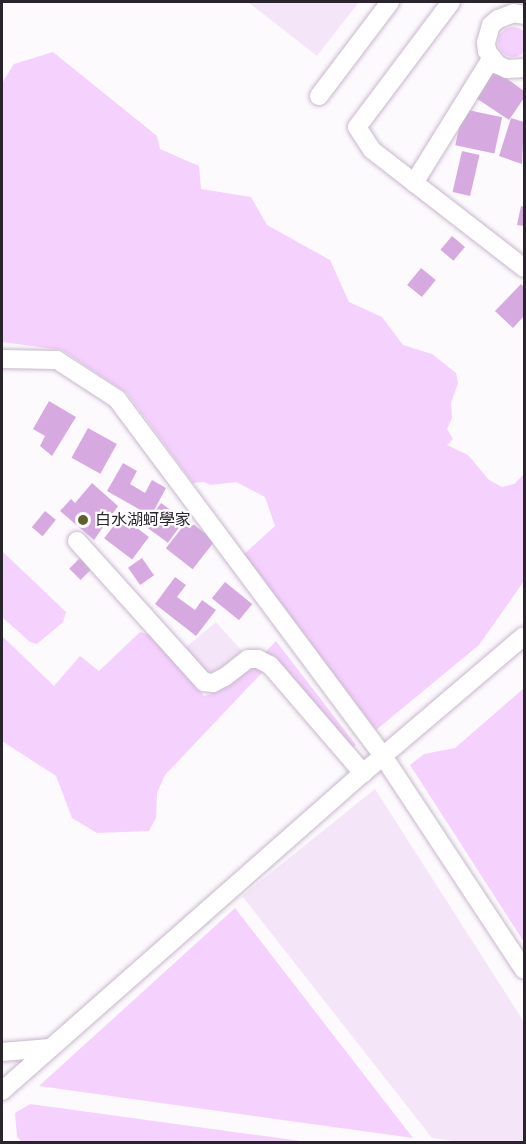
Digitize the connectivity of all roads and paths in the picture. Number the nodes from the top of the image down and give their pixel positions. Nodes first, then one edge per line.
1 (390, 2) edge
2 (451, 2) edge
3 (525, 15) edge
4 (491, 58) junction
5 (525, 68) edge
6 (318, 96) dead end
7 (414, 183) junction
8 (525, 268) edge
9 (2, 359) edge
10 (77, 541) dead end
11 (525, 636) edge
12 (383, 756) junction
13 (363, 773) junction
14 (525, 970) edge
15 (50, 1048) junction
16 (2, 1052) edge
17 (2, 1091) edge

1 - 6 street
2 - 7 street
3 - 4 street
4 - 5 street
4 - 7 street
7 - 8 street
9 - 12 street
10 - 13 street
11 - 12 street
12 - 13 street
12 - 14 street
13 - 15 street
15 - 16 street
15 - 17 street

